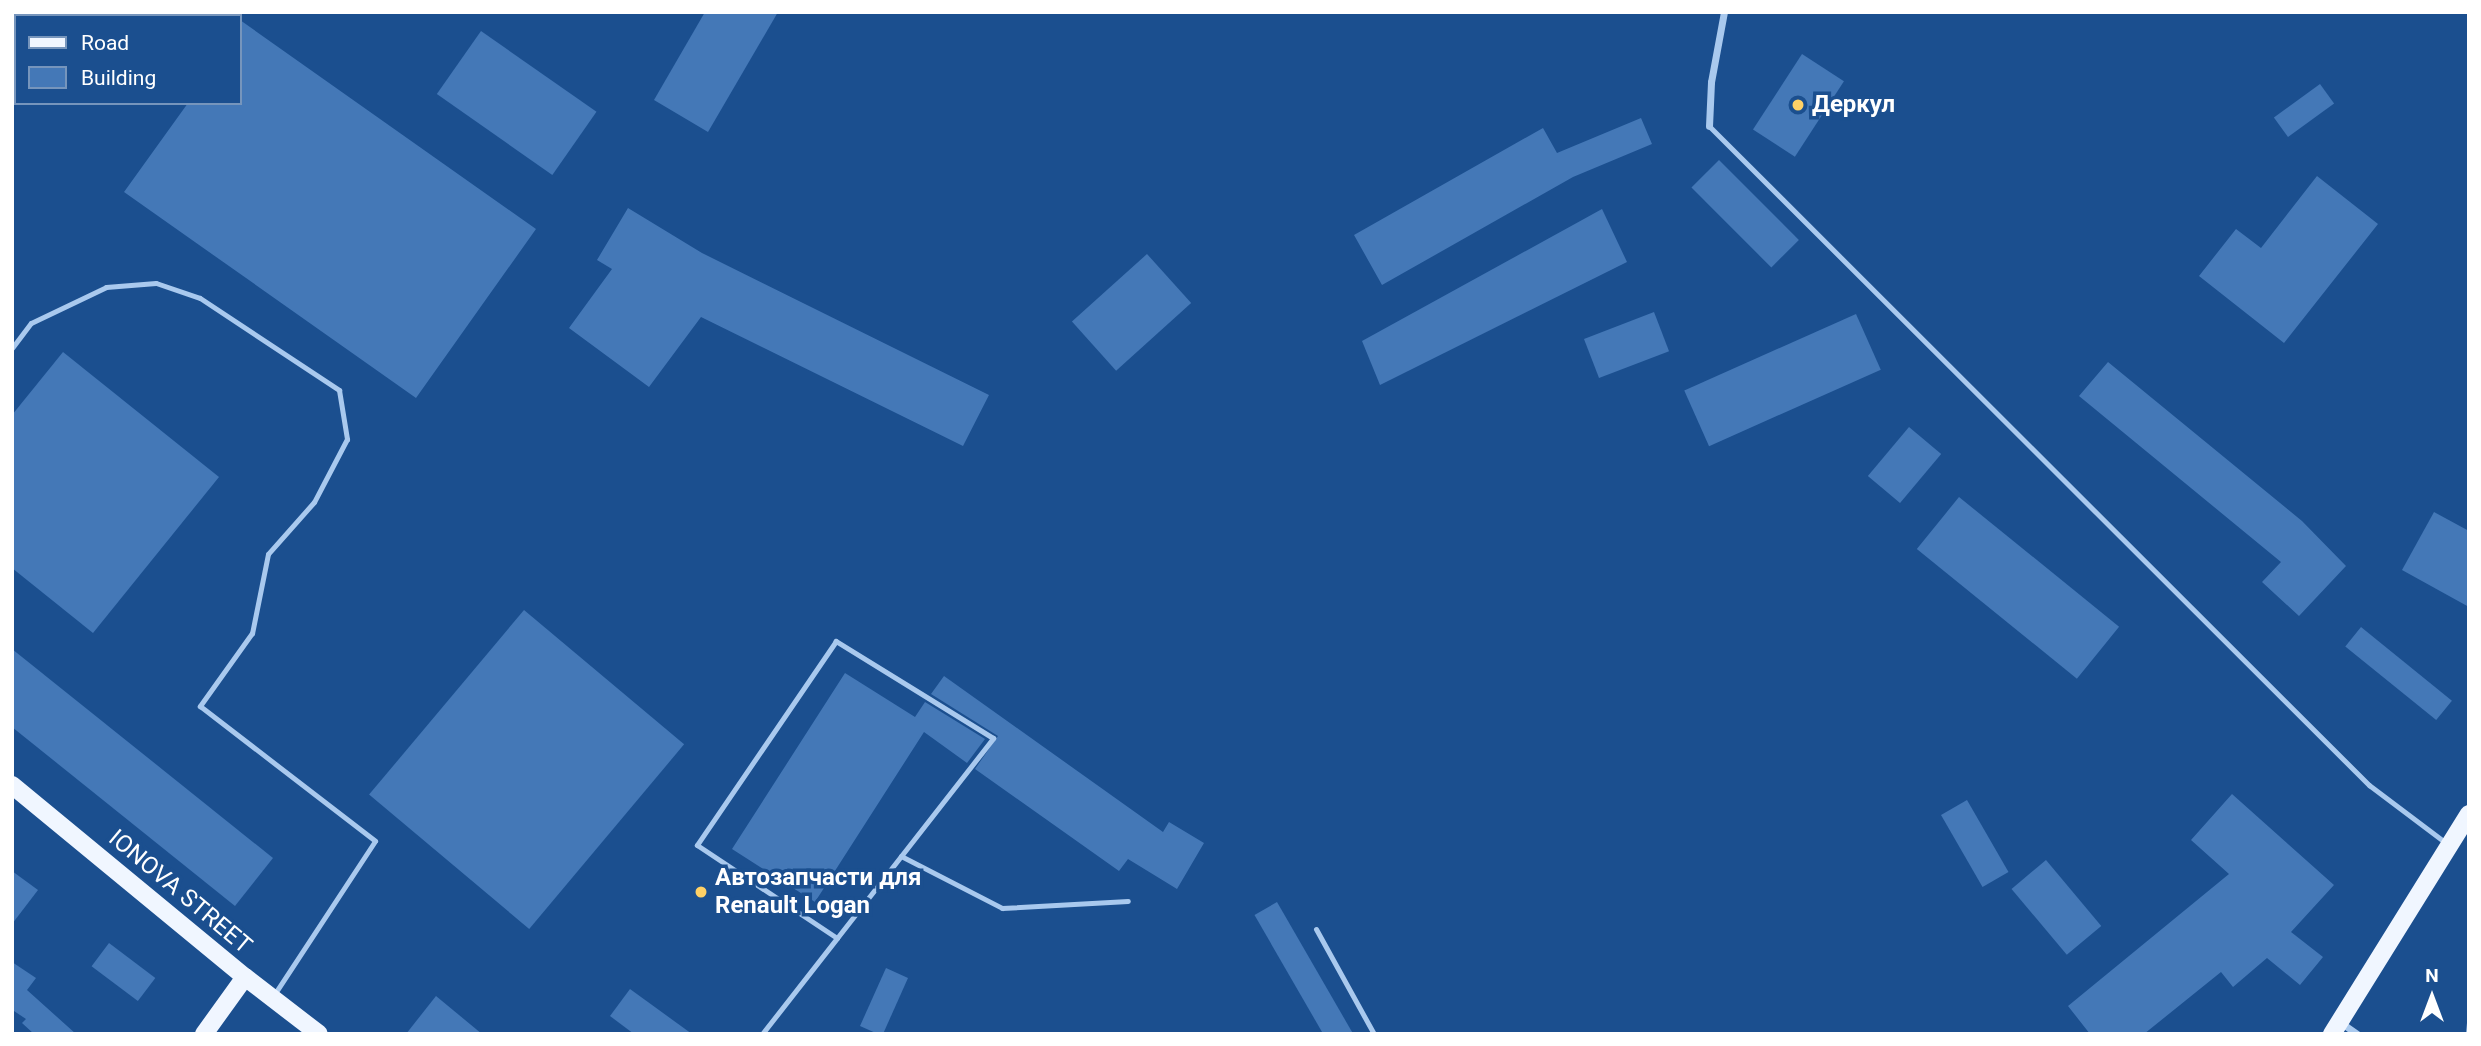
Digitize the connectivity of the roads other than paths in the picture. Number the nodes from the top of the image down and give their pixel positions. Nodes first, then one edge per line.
1 (1724, 12) edge
2 (1709, 126) joint
3 (12, 348) edge
4 (12, 785) edge
5 (2469, 814) edge
6 (2451, 847) junction
7 (901, 856) junction
8 (1128, 901) dead end
9 (1317, 929) dead end
10 (837, 938) junction
11 (245, 977) junction
12 (272, 998) junction
13 (2469, 1023) edge
14 (2335, 1027) edge
15 (204, 1034) edge
16 (319, 1034) edge
17 (762, 1034) edge
18 (1374, 1034) edge
19 (2357, 1034) edge
20 (2468, 1034) edge

1 - 2 street
2 - 6 lane
3 - 12 lane
4 - 11 main road, IONOVA STREET
5 - 6 main road
6 - 14 main road
7 - 8 lane
7 - 10 lane
7 - 10 lane
9 - 18 lane
10 - 17 lane
11 - 12 main road, IONOVA STREET
11 - 15 main road
12 - 16 main road, IONOVA STREET
13 - 20 lane
14 - 19 street

